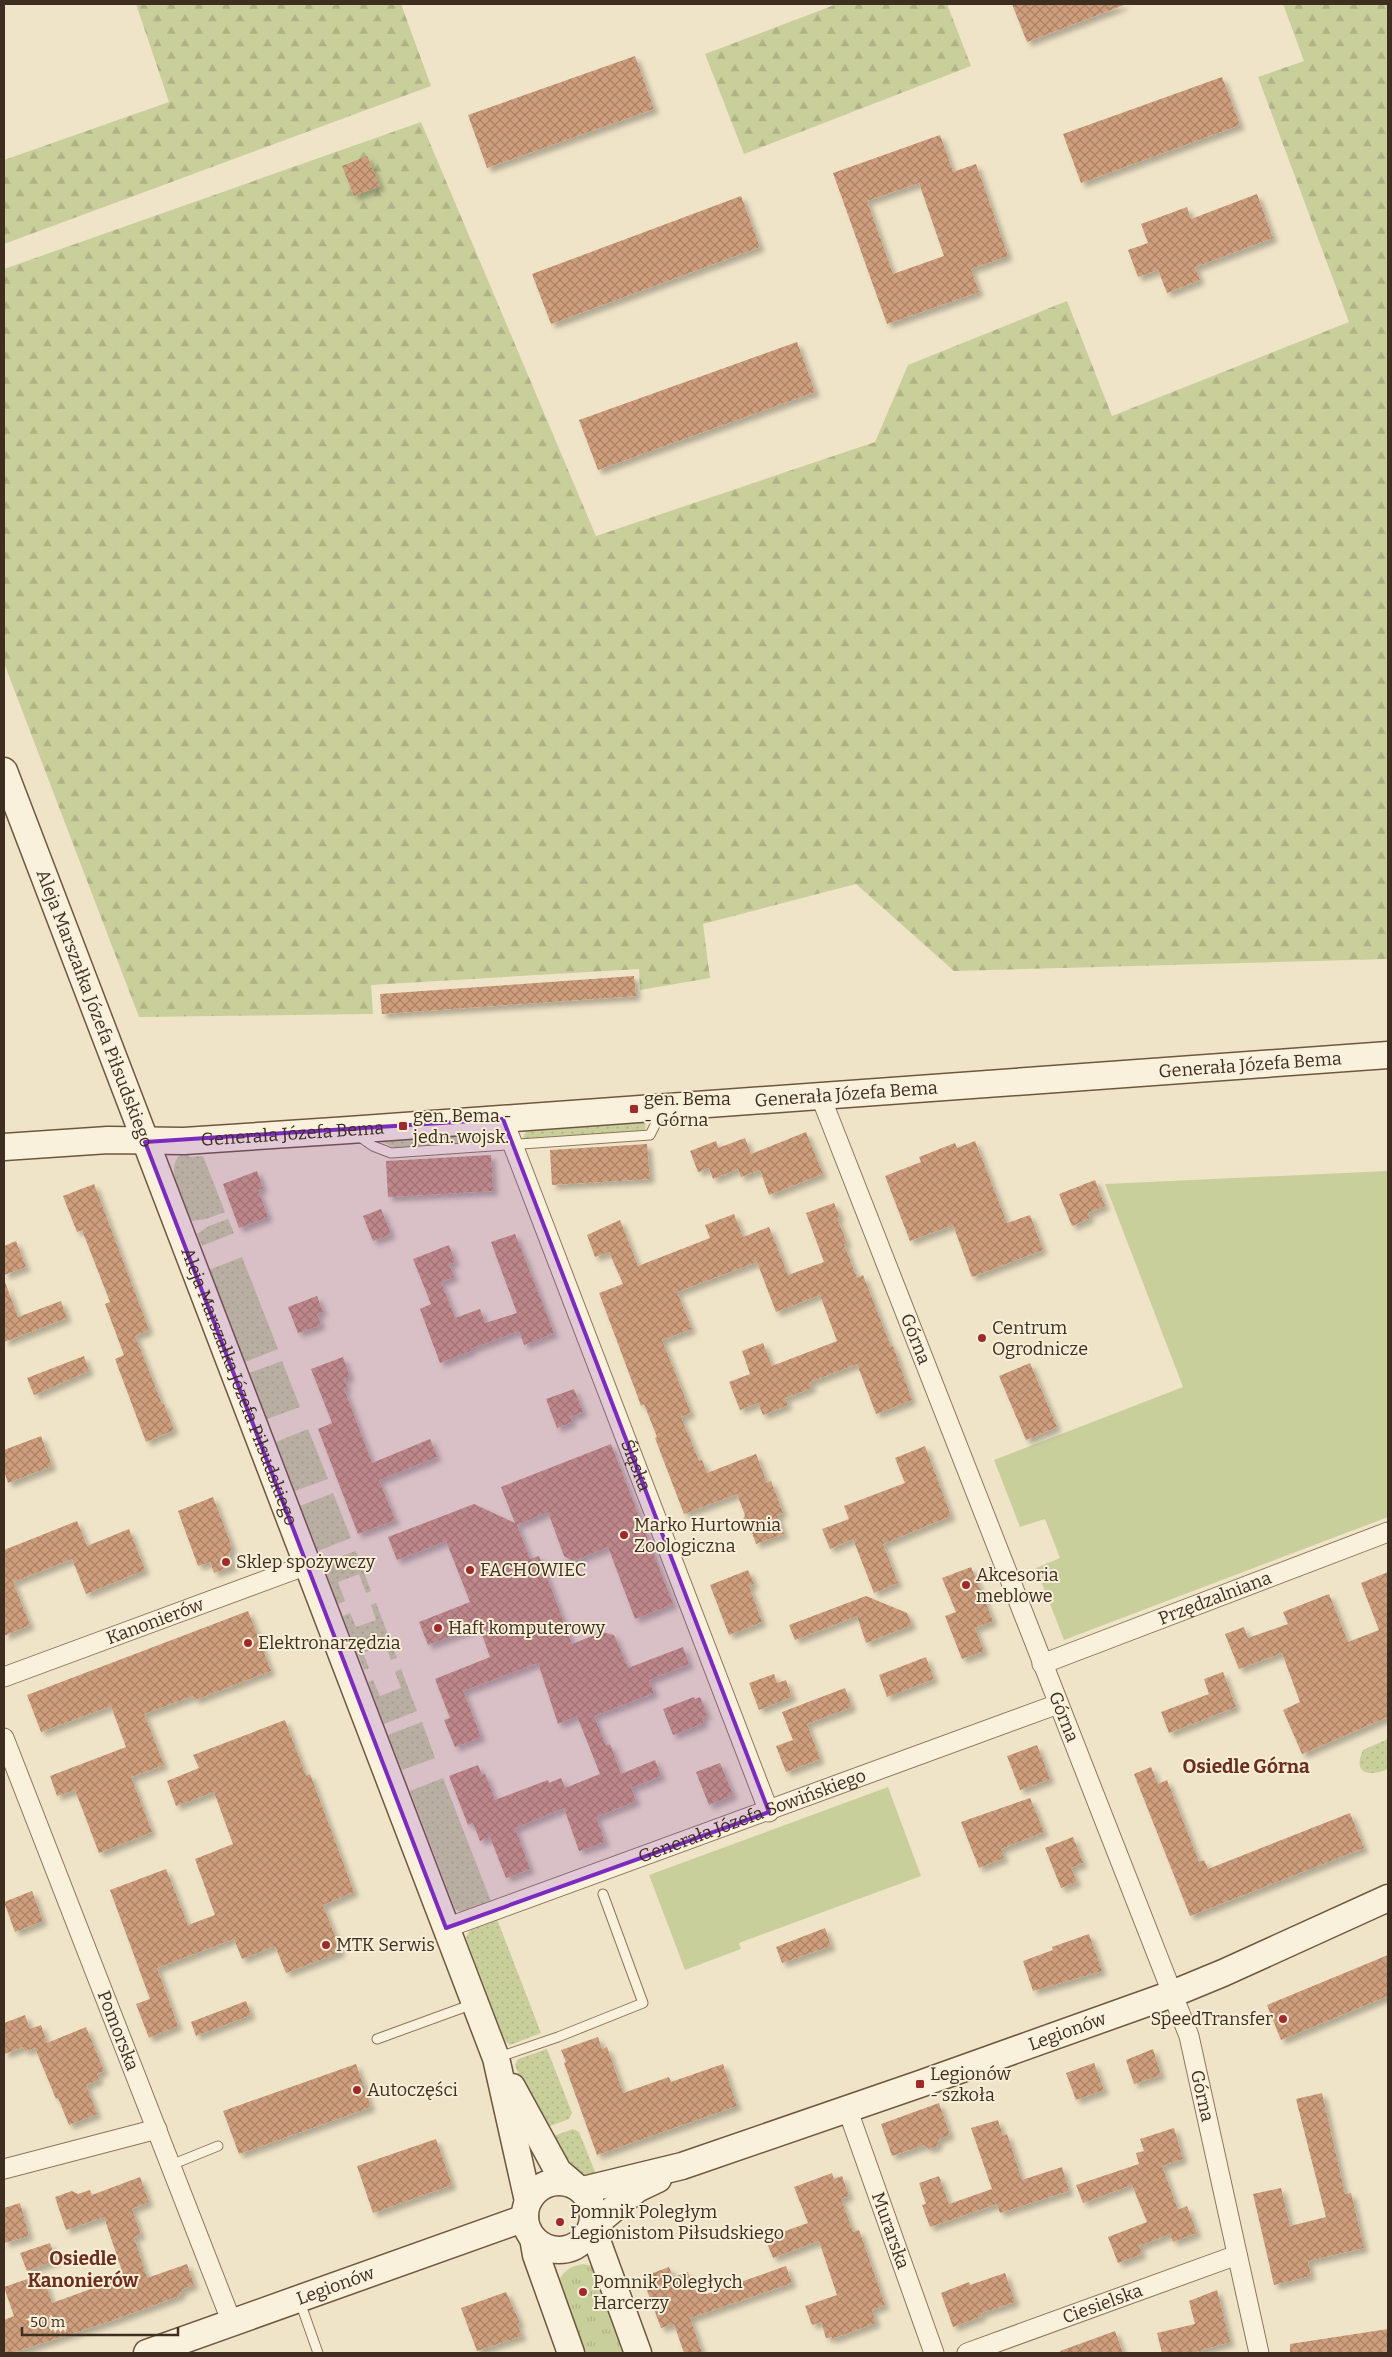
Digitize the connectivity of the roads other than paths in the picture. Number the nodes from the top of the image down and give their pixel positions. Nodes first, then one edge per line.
1 (4, 771) edge
2 (1388, 1055) edge
3 (820, 1095) junction
4 (664, 1107) junction
5 (504, 1119) junction
6 (349, 1130) junction
7 (145, 1142) junction
8 (513, 1144) junction
9 (4, 1147) edge
10 (1388, 1532) edge
11 (307, 1565) junction
12 (1042, 1664) junction
13 (4, 1677) edge
14 (1058, 1704) junction
15 (4, 1738) edge
16 (768, 1812) junction
17 (603, 1894) dead end
18 (1388, 1898) edge
19 (446, 1928) junction
20 (1172, 1994) junction
21 (475, 2003) junction
22 (377, 2039) dead end
23 (496, 2058) junction
24 (847, 2108) junction
25 (157, 2129) junction
26 (218, 2146) dead end
27 (171, 2164) junction
28 (682, 2166) junction
29 (4, 2169) edge
30 (578, 2187) junction
31 (529, 2219) junction
32 (592, 2227) junction
33 (1237, 2255) junction
34 (299, 2299) junction
35 (232, 2323) junction
36 (147, 2353) edge
37 (318, 2353) edge
38 (571, 2353) edge
39 (638, 2353) edge
40 (934, 2353) edge
41 (968, 2353) edge
42 (1259, 2353) edge

1 - 7 street, Aleja Marszałka Józefa Piłsudskiego
2 - 3 street, Generała Józefa Bema
3 - 4 street, Generała Józefa Bema
3 - 12 street, Górna
4 - 5 street, Generała Józefa Bema
4 - 8 lane
5 - 6 street, Generała Józefa Bema
5 - 8 street, Śląska
6 - 7 street, Generała Józefa Bema
6 - 8 lane
7 - 9 street, Generała Józefa Bema
7 - 11 street, Aleja Marszałka Józefa Piłsudskiego
8 - 16 street, Śląska
10 - 12 street, Przędzalniana
11 - 13 street, Kanonierów
11 - 19 street, Aleja Marszałka Józefa Piłsudskiego
12 - 14 street, Górna
14 - 16 street, Generała Józefa Sowińskiego
14 - 20 street, Górna
15 - 25 street, Pomorska
16 - 19 street, Generała Józefa Sowińskiego
17 - 23 lane
18 - 20 street, Legionów
19 - 21 street, Aleja Marszałka Józefa Piłsudskiego
20 - 24 street, Legionów
20 - 33 street, Górna
21 - 22 lane
21 - 23 street, Aleja Marszałka Józefa Piłsudskiego
23 - 30 street, Aleja Marszałka Józefa Piłsudskiego
23 - 31 street, Aleja Marszałka Józefa Piłsudskiego
24 - 28 street, Legionów
24 - 40 street, Murarska
25 - 27 street, Pomorska
25 - 29 street
26 - 27 lane
27 - 35 street, Pomorska
28 - 30 street, Legionów
28 - 32 street, Legionów
30 - 31 street
30 - 32 street
31 - 32 street
31 - 34 street, Legionów
31 - 38 street, Aleja Marszałka Józefa Piłsudskiego
32 - 39 street
33 - 41 street, Ciesielska
33 - 42 street, Górna
34 - 35 street, Legionów
34 - 37 lane
35 - 36 street, Legionów

